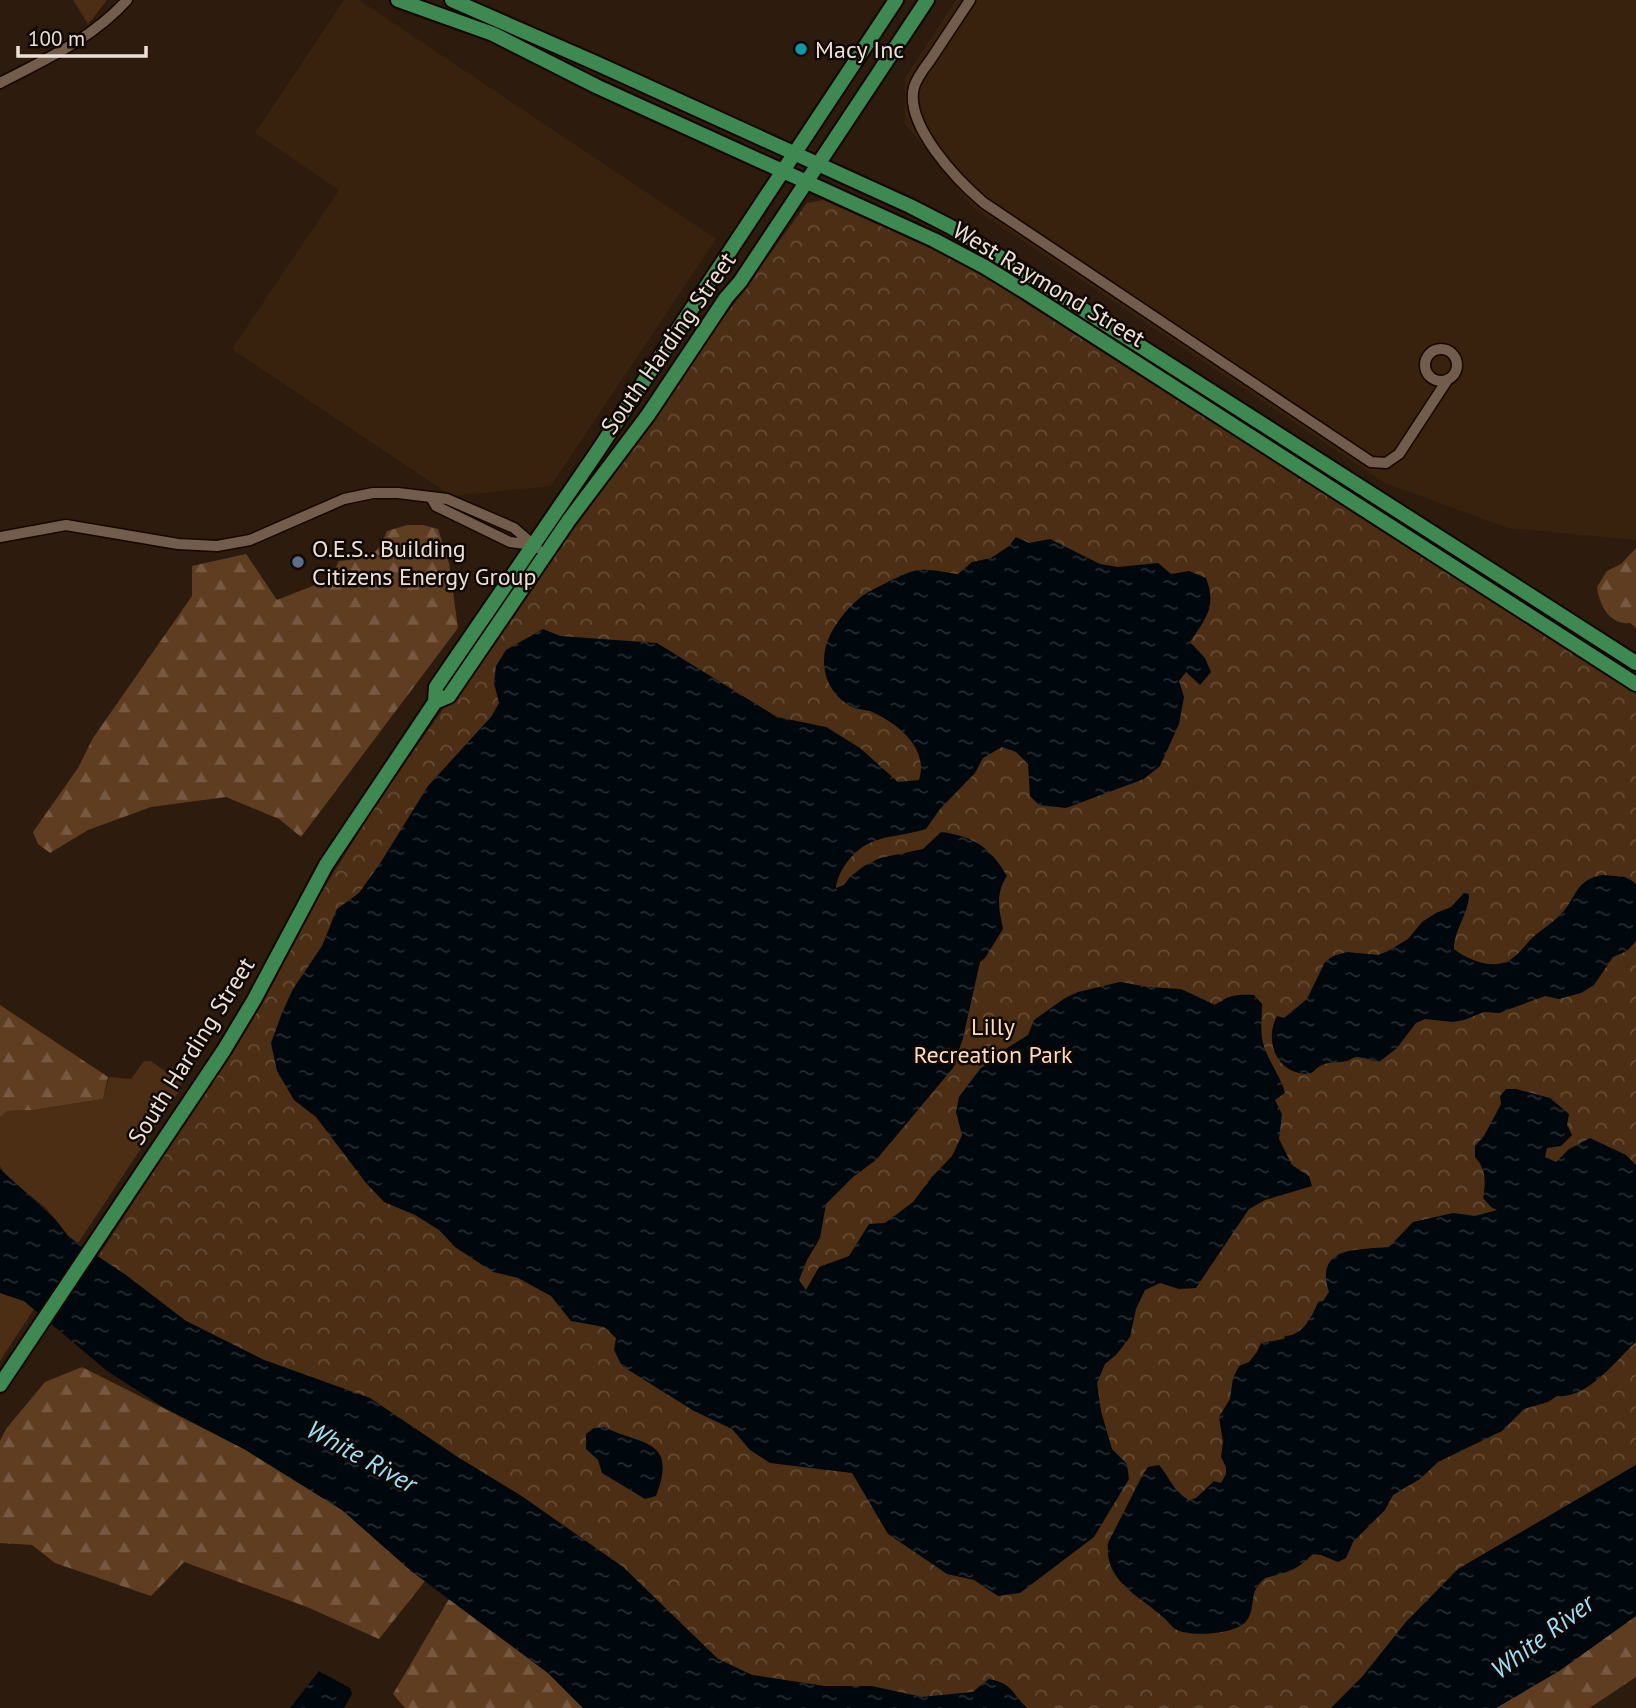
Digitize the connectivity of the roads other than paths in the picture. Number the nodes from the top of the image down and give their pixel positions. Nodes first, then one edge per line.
1 (127, 0) edge
2 (398, 0) edge
3 (452, 0) edge
4 (896, 0) edge
5 (928, 0) edge
6 (970, 0) edge
7 (0, 83) edge
8 (794, 153) junction
9 (818, 165) junction
10 (782, 171) junction
11 (807, 182) junction
12 (681, 326) junction
13 (697, 340) junction
14 (1448, 379) junction
15 (1435, 380) junction
16 (1435, 398) junction
17 (1340, 474) junction
18 (1332, 489) junction
19 (0, 537) edge
20 (533, 545) junction
21 (546, 554) junction
22 (1636, 663) edge
23 (1636, 684) edge
24 (435, 702) junction
25 (0, 1385) edge

1 - 7 street
2 - 10 main road, West Raymond Street
3 - 8 main road, West Raymond Street
4 - 8 main road, South Harding Street
5 - 9 main road, South Harding Street
6 - 16 street
8 - 9 main road, West Raymond Street
8 - 10 main road, South Harding Street
9 - 11 main road, South Harding Street
9 - 17 main road, West Raymond Street
10 - 11 main road, West Raymond Street
10 - 12 main road, South Harding Street
11 - 13 main road, South Harding Street
11 - 18 main road, West Raymond Street
12 - 13 main road
12 - 20 main road, South Harding Street
13 - 21 main road, South Harding Street
14 - 15 street
14 - 15 street
14 - 16 street
15 - 16 street
17 - 18 main road
17 - 22 main road, West Raymond Street
18 - 23 main road, West Raymond Street
19 - 20 street
20 - 21 street
20 - 24 main road, South Harding Street
21 - 24 main road, South Harding Street
24 - 25 main road, South Harding Street

